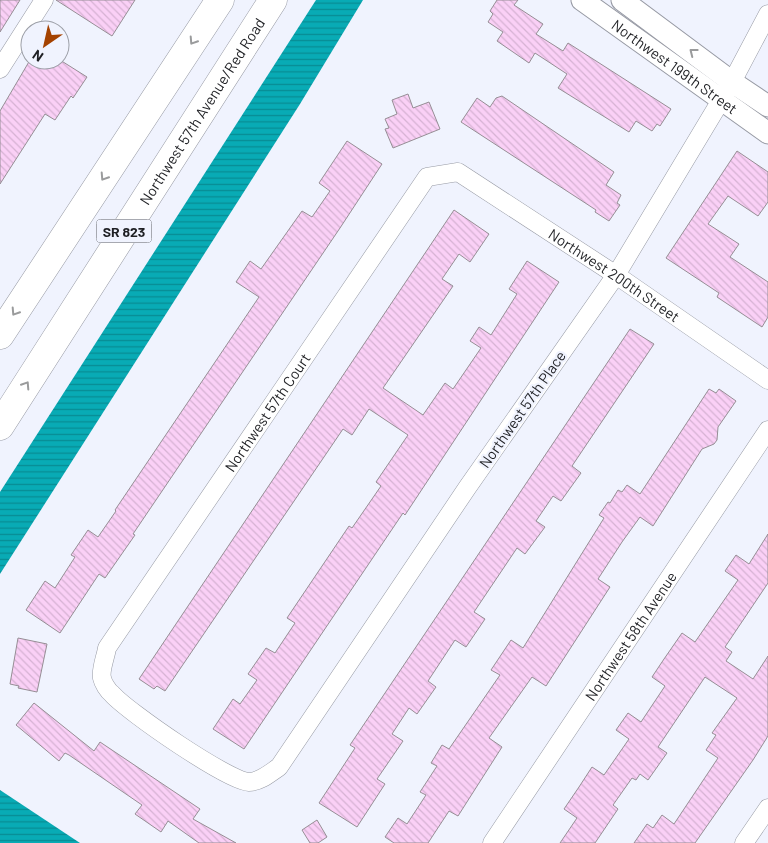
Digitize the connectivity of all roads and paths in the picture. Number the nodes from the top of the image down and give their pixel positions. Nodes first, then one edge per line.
1 (44, 0) edge
2 (220, 0) edge
3 (273, 0) edge
4 (582, 0) edge
5 (622, 0) edge
6 (768, 14) edge
7 (0, 69) edge
8 (732, 82) junction
9 (721, 100) junction
10 (768, 106) edge
11 (768, 133) edge
12 (458, 172) joint
13 (616, 275) junction
14 (0, 335) edge
15 (768, 380) edge
16 (0, 426) edge
17 (768, 430) edge
18 (251, 782) joint
19 (768, 808) edge
20 (492, 843) edge
21 (744, 843) edge

1 - 7 street
2 -> 14 main road, SR 823
16 -> 3 main road, Northwest 57th Avenue/Red Road / SR 823
4 - 9 street, Northwest 199th Street
8 -> 5 street, Northwest 199th Street
6 - 8 street, Northwest 57th Place
8 - 9 street, Northwest 57th Place
8 - 10 street, Northwest 199th Street
9 - 11 street, Northwest 199th Street
9 - 13 street, Northwest 57th Place
12 - 13 street, Northwest 200th Street
12 - 18 street, Northwest 57th Court
13 - 15 street, Northwest 200th Street
13 - 18 street, Northwest 57th Place
17 - 20 street, Northwest 58th Avenue
19 - 21 street

